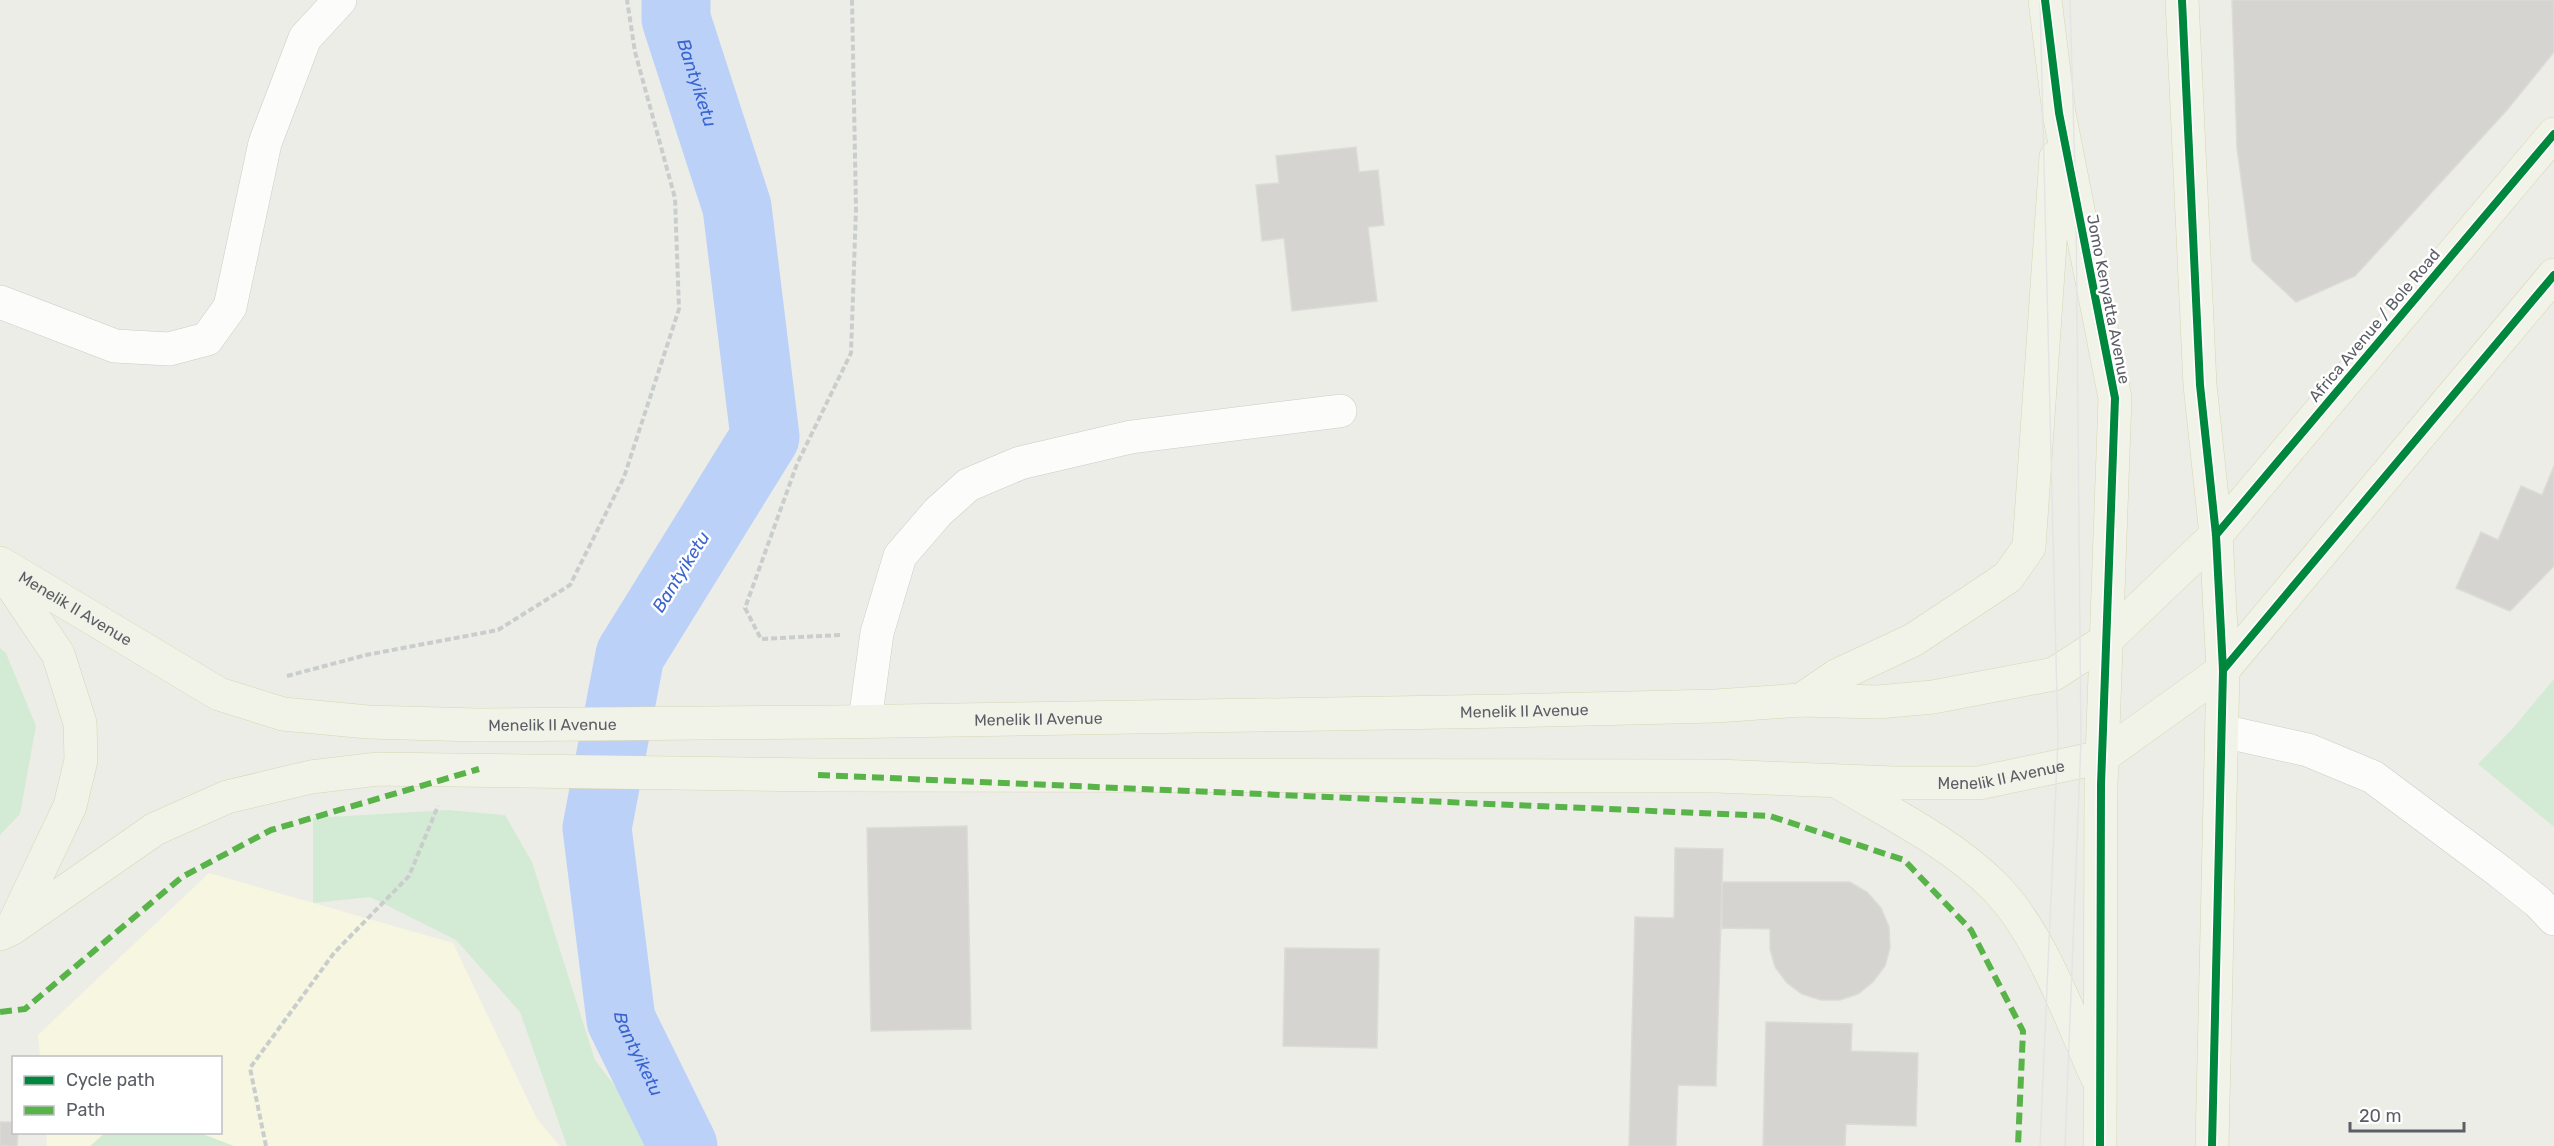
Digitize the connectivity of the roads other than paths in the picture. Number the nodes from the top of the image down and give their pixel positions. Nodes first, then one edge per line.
1 (340, 0) edge
2 (2045, 0) edge
3 (2182, 0) edge
4 (2059, 113) junction
5 (2554, 134) edge
6 (2554, 275) edge
7 (0, 302) edge
8 (1340, 411) dead end
9 (2216, 535) junction
10 (0, 565) edge
11 (2105, 641) junction
12 (2223, 670) junction
13 (1801, 700) junction
14 (850, 722) junction
15 (2222, 731) junction
16 (2102, 757) junction
17 (1836, 781) junction
18 (2554, 919) edge
19 (6, 932) edge
20 (2101, 1087) junction
21 (2100, 1146) edge
22 (2212, 1146) edge

1 - 7 street
2 - 4 main road, Jomo Kenyatta Avenue
3 - 9 main road
4 - 11 main road, Jomo Kenyatta Avenue
4 - 13 main road
5 - 9 main road, Africa Avenue / Bole Road
6 - 12 main road
8 - 14 street
9 - 11 main road, Africa Avenue / Bole Road
9 - 12 main road
10 - 14 main road, Menelik II Avenue
10 - 19 main road
11 - 13 main road, Menelik II Avenue
11 - 16 main road, Jomo Kenyatta Avenue
12 - 15 main road
12 - 16 main road
13 - 14 main road, Menelik II Avenue
15 - 18 street
15 - 22 main road
16 - 17 main road, Menelik II Avenue
16 - 20 main road, Jomo Kenyatta Avenue
17 - 19 main road, Menelik II Avenue
17 - 20 main road
20 - 21 main road, Jomo Kenyatta Avenue

